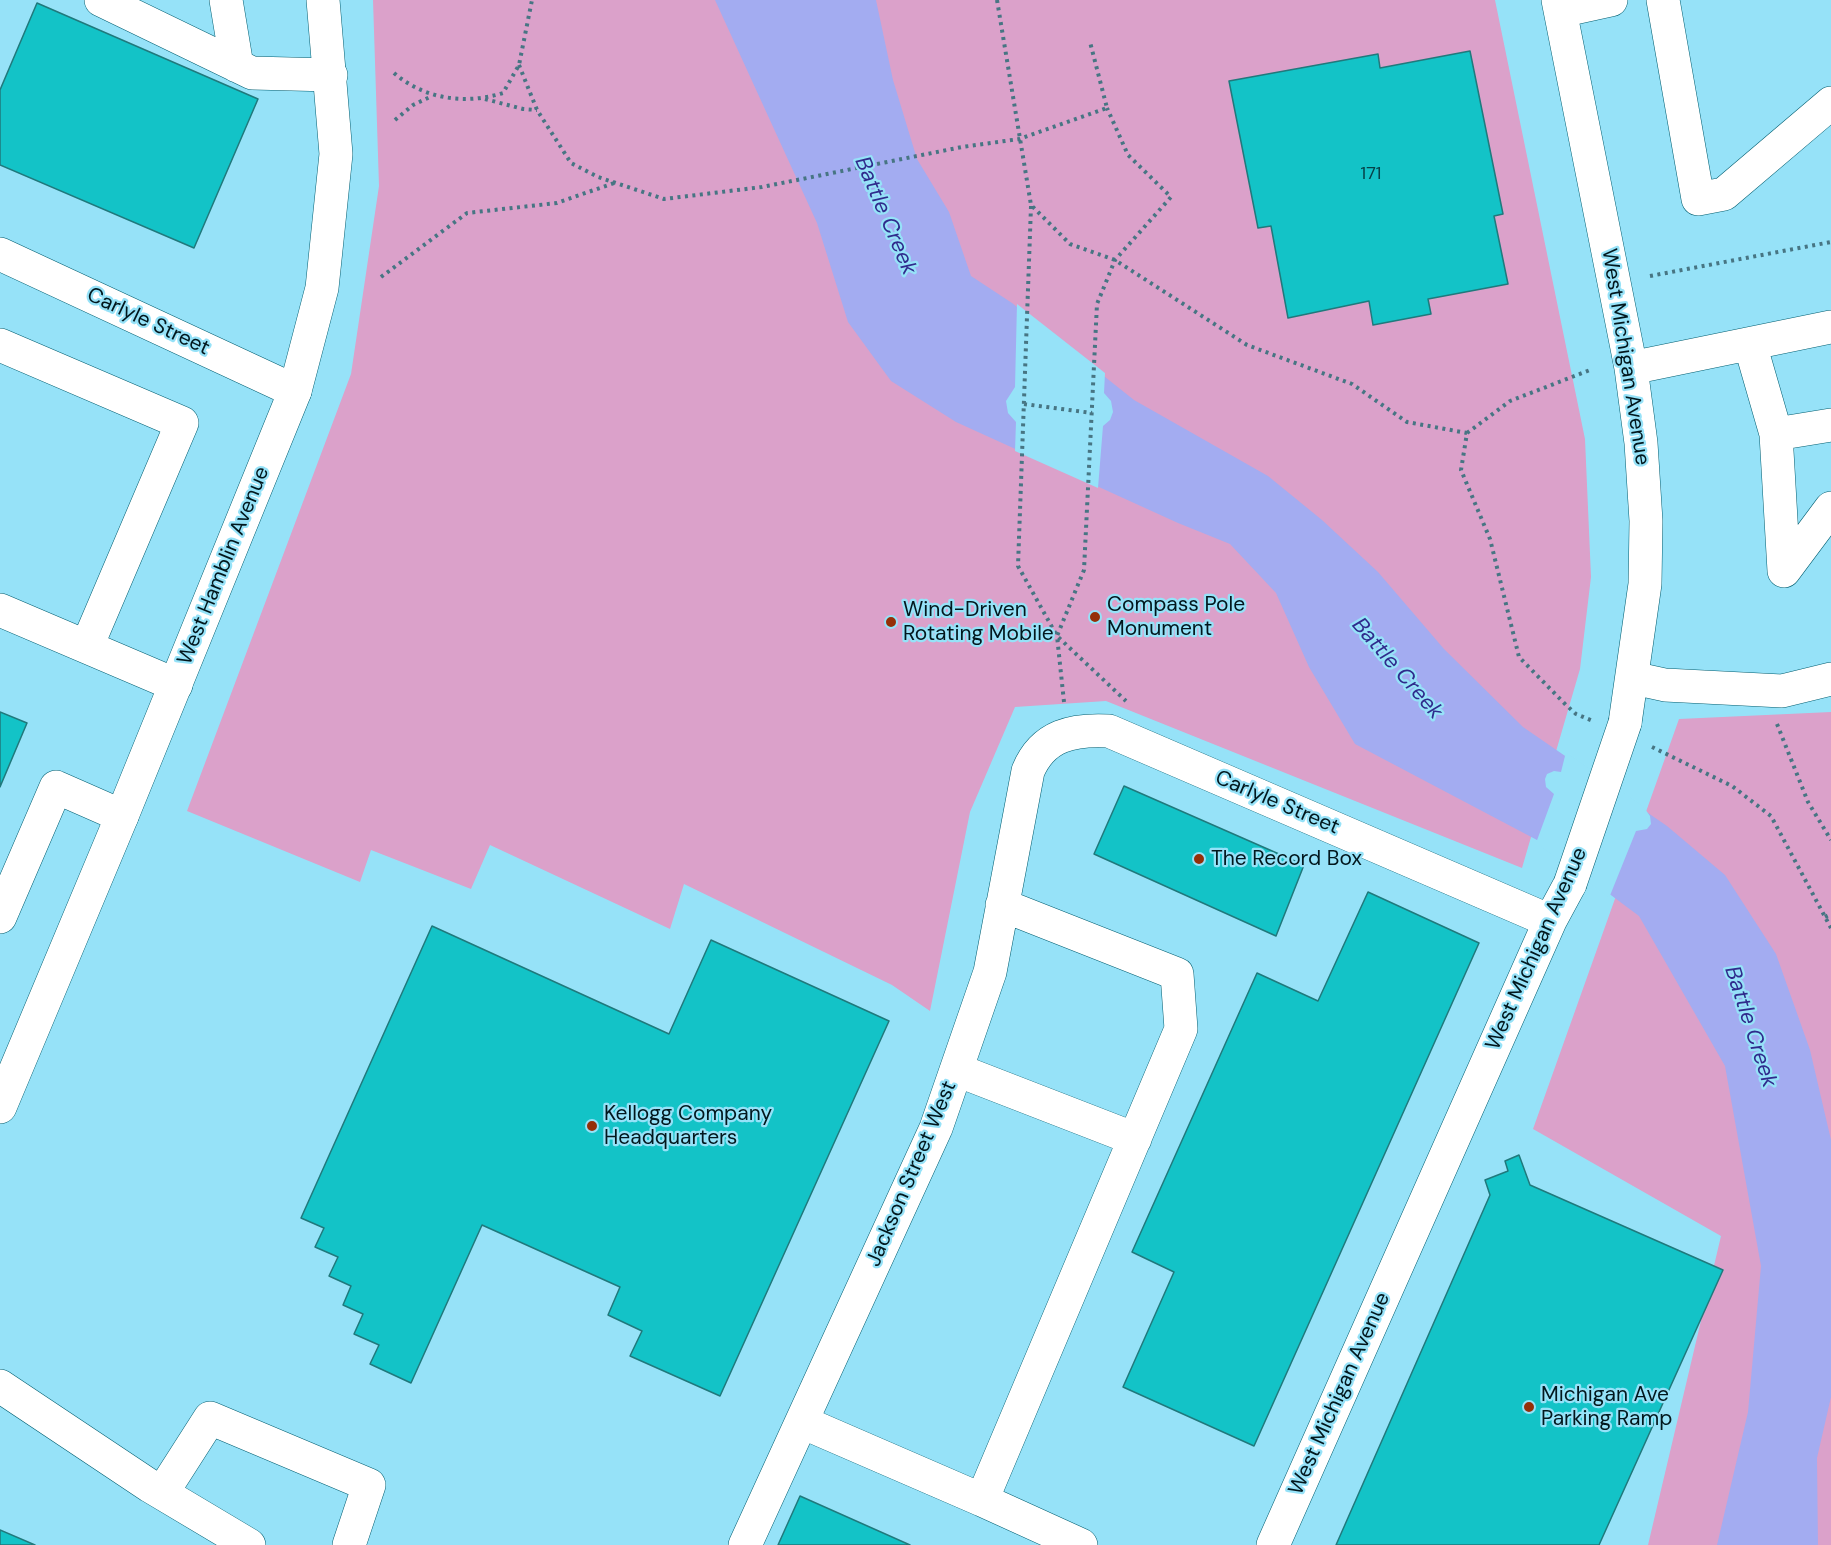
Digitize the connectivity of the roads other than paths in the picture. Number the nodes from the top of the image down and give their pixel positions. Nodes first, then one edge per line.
1 (101, 0) edge
2 (226, 0) edge
3 (323, 0) edge
4 (1611, 0) edge
5 (1663, 0) edge
6 (1560, 5) edge
7 (237, 66) junction
8 (331, 75) junction
9 (1831, 103) edge
10 (0, 254) edge
11 (1831, 327) edge
12 (1750, 344) junction
13 (0, 345) edge
14 (1631, 368) junction
15 (295, 391) junction
16 (1831, 425) edge
17 (1776, 434) junction
18 (1831, 508) edge
19 (0, 610) edge
20 (87, 646) junction
21 (1633, 678) junction
22 (1831, 679) edge
23 (176, 685) junction
24 (1067, 732) joint
25 (122, 816) junction
26 (1002, 905) junction
27 (0, 917) edge
28 (1550, 921) junction
29 (957, 1070) junction
30 (0, 1107) edge
31 (1135, 1139) junction
32 (0, 1386) edge
33 (802, 1422) junction
34 (162, 1493) junction
35 (982, 1500) junction
36 (249, 1545) edge
37 (349, 1545) edge
38 (745, 1545) edge
39 (1081, 1545) edge
40 (1273, 1545) edge

1 - 7 main road
2 - 7 main road
3 - 8 main road, West Hamblin Avenue
4 - 6 main road
5 - 9 main road
6 - 14 main road, West Michigan Avenue
7 - 8 main road
8 - 15 main road, West Hamblin Avenue
10 - 15 main road, Carlyle Street
11 - 12 main road
12 - 14 main road
12 - 17 main road
13 - 20 main road
14 - 21 main road, West Michigan Avenue
15 - 23 main road, West Hamblin Avenue
16 - 17 main road
17 - 18 main road
19 - 20 main road
20 - 23 main road
21 - 22 main road
21 - 28 main road, West Michigan Avenue, bridge
23 - 25 main road, West Hamblin Avenue
24 - 26 main road, Jackson Street West
24 - 28 main road, Carlyle Street
25 - 27 main road
25 - 30 main road, West Hamblin Avenue
26 - 29 main road, Jackson Street West
26 - 31 main road
28 - 40 main road, West Michigan Avenue
29 - 31 main road
29 - 33 main road, Jackson Street West
31 - 35 main road
32 - 34 main road
33 - 35 main road
33 - 38 main road, Jackson Street West
34 - 36 main road
34 - 37 main road
35 - 39 main road

